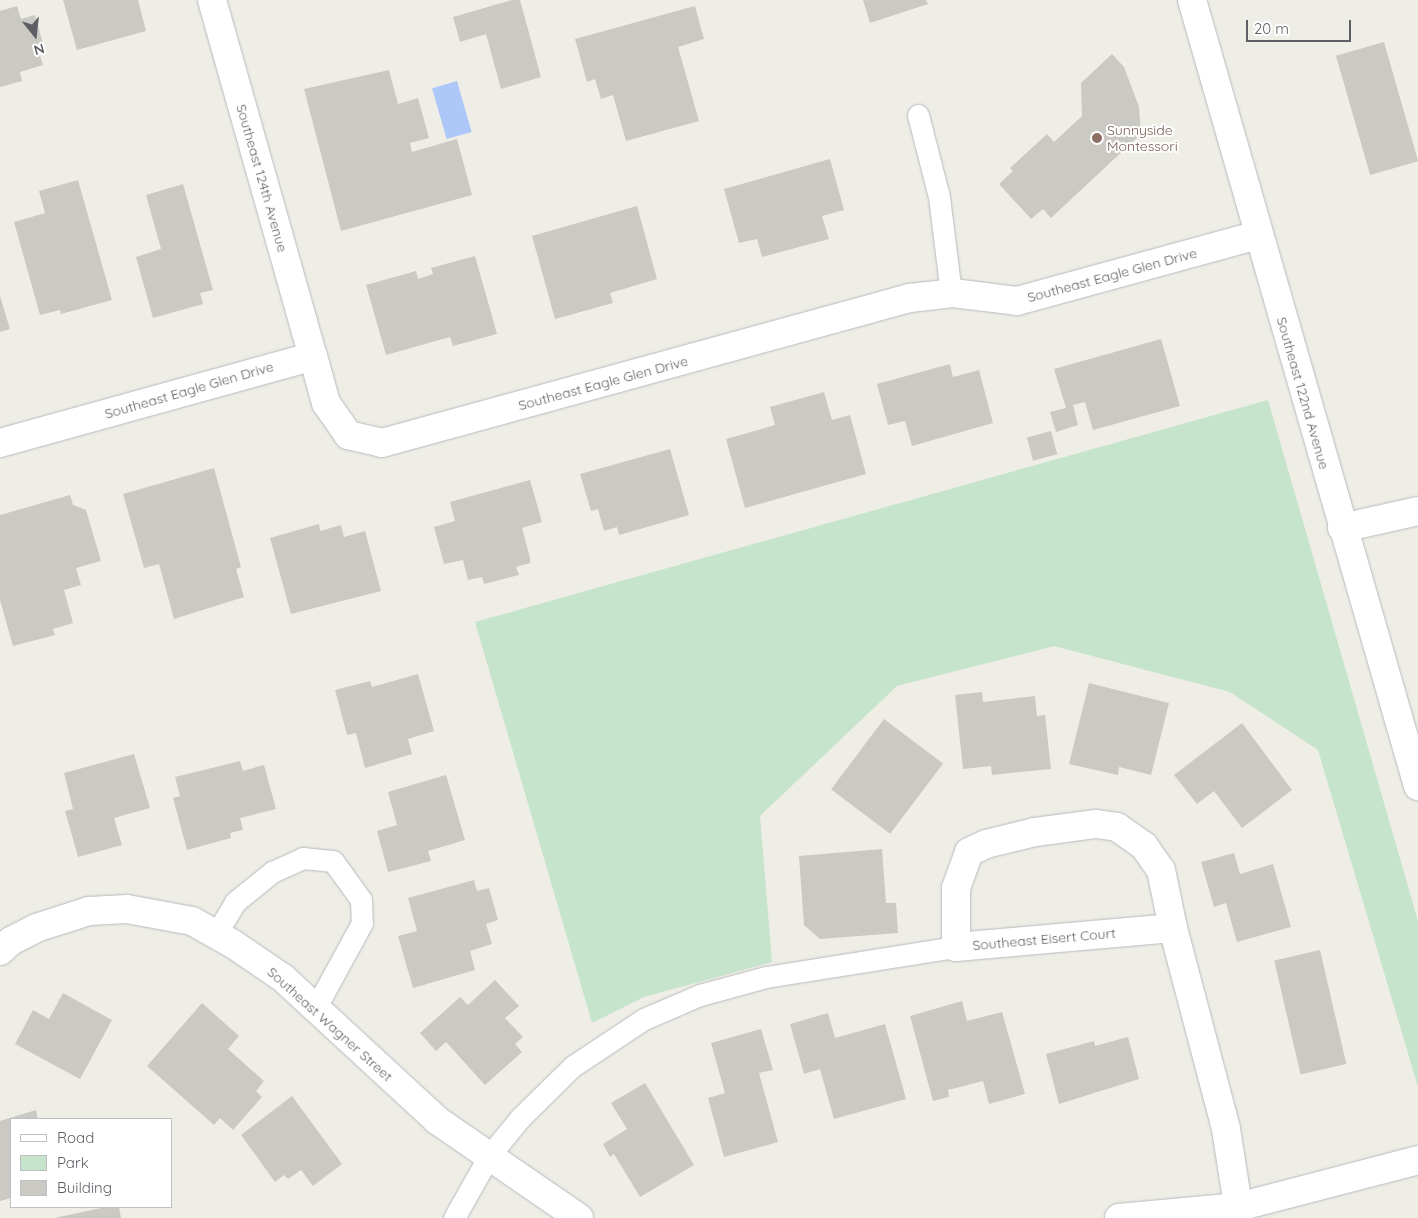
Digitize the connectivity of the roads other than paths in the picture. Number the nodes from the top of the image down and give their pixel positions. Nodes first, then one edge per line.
1 (212, 0) edge
2 (1192, 0) edge
3 (918, 115) dead end
4 (1258, 235) junction
5 (951, 294) junction
6 (313, 356) junction
7 (0, 443) edge
8 (1418, 510) edge
9 (1342, 528) junction
10 (1418, 786) edge
11 (1173, 928) junction
12 (216, 934) junction
13 (956, 947) junction
14 (0, 951) edge
15 (315, 1008) junction
16 (489, 1156) junction
17 (1418, 1160) edge
18 (1239, 1212) edge
19 (454, 1218) edge
20 (579, 1218) edge
21 (1119, 1218) edge

1 - 6 street, Southeast 124th Avenue
2 - 4 street, Southeast 122nd Avenue
3 - 5 lane
4 - 5 street, Southeast Eagle Glen Drive
4 - 9 street, Southeast 122nd Avenue
5 - 6 street, Southeast Eagle Glen Drive
6 - 7 street, Southeast Eagle Glen Drive
8 - 9 street
9 - 10 street, Southeast 122nd Avenue
11 - 13 street, Southeast Eisert Court
11 - 13 street, Southeast Eisert Court
11 - 18 street, Southeast Eisert Court
12 - 14 street, Southeast Wagner Street
12 - 15 street, Southeast Wagner Street
12 - 15 lane
13 - 16 lane
15 - 16 street, Southeast Wagner Street
16 - 19 lane
16 - 20 street, Southeast Wagner Street
17 - 18 street
18 - 21 street

